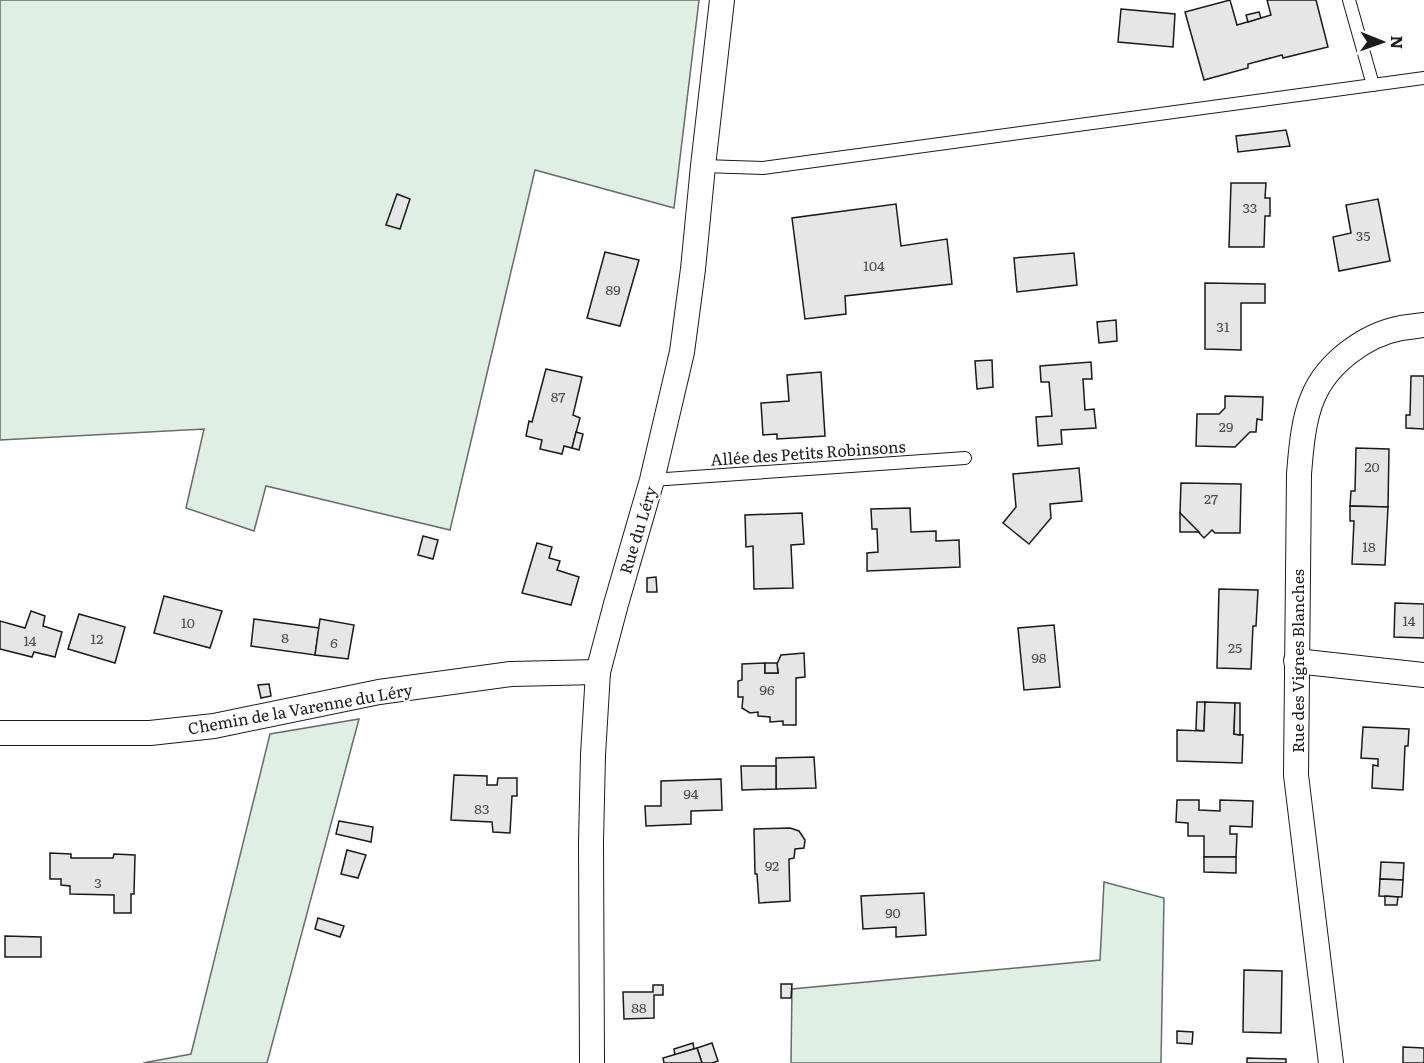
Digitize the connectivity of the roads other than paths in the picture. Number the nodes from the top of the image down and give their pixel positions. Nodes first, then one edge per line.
1 (722, 0) edge
2 (1349, 0) edge
3 (1424, 78) edge
4 (1373, 85) junction
5 (703, 166) junction
6 (1424, 325) edge
7 (965, 458) dead end
8 (652, 480) junction
9 (1296, 661) junction
10 (598, 672) junction
11 (1424, 675) edge
12 (0, 733) edge
13 (592, 1063) edge
14 (1331, 1063) edge

1 - 5 street, Rue du Léry
2 - 4 lane
3 - 4 lane
4 - 5 lane
5 - 8 street, Rue du Léry
6 - 9 street, Rue des Vignes Blanches
7 - 8 lane, Allée des Petits Robinsons
8 - 10 street, Rue du Léry
9 - 11 street
9 - 14 street, Rue des Vignes Blanches
10 - 12 street, Chemin de la Varenne du Léry
10 - 13 street, Rue du Léry

